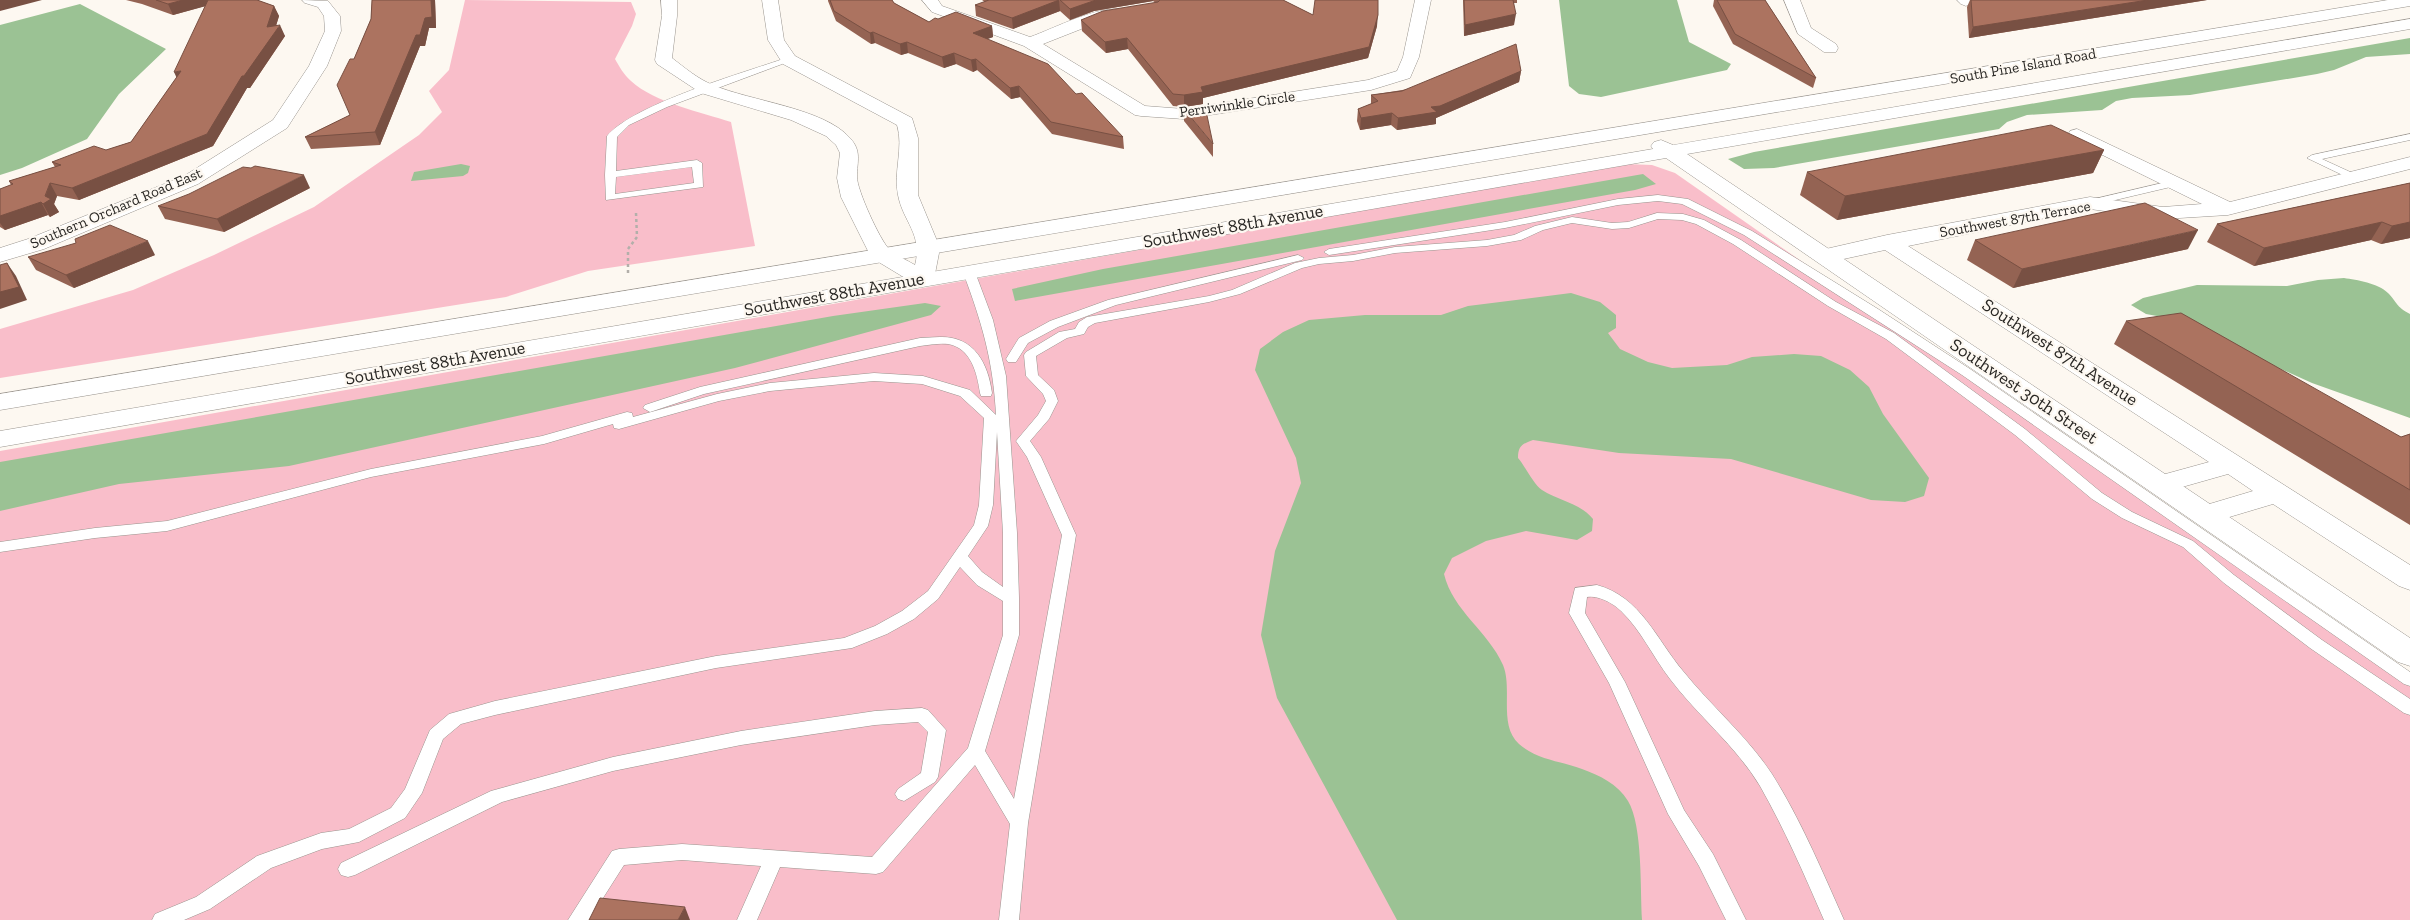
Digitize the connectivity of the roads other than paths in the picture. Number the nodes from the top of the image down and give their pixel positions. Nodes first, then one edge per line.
1 (669, 0) edge
2 (770, 0) edge
3 (930, 0) edge
4 (1423, 0) edge
5 (1792, 0) edge
6 (2410, 1) edge
7 (322, 2) edge
8 (1135, 11) edge
9 (2410, 24) edge
10 (1030, 44) junction
11 (1830, 48) dead end
12 (789, 60) junction
13 (708, 89) junction
14 (1637, 130) junction
15 (2077, 135) edge
16 (2410, 137) edge
17 (1668, 151) junction
18 (2410, 163) edge
19 (610, 175) junction
20 (2355, 178) junction
21 (2175, 183) junction
22 (2090, 203) junction
23 (2228, 209) junction
24 (1887, 242) junction
25 (929, 245) junction
26 (880, 253) junction
27 (0, 255) edge
28 (1825, 256) junction
29 (969, 272) junction
30 (923, 278) junction
31 (1012, 359) dead end
32 (986, 393) dead end
33 (0, 402) edge
34 (619, 425) dead end
35 (0, 439) edge
36 (2233, 464) junction
37 (2161, 484) junction
38 (2278, 493) junction
39 (2206, 514) junction
40 (0, 546) edge
41 (960, 557) junction
42 (2410, 579) edge
43 (1011, 598) junction
44 (2410, 654) edge
45 (2410, 680) edge
46 (2410, 708) edge
47 (976, 751) junction
48 (904, 794) dead end
49 (1018, 823) junction
50 (774, 858) junction
51 (348, 869) dead end
52 (162, 920) edge
53 (578, 920) edge
54 (747, 920) edge
55 (1009, 920) edge
56 (1736, 920) edge
57 (1834, 920) edge

1 - 13 street
2 - 12 street
3 - 10 street, Perriwinkle Circle
4 - 10 street, Perriwinkle Circle
5 - 11 street
6 - 14 street, South Pine Island Road
7 - 27 street, Southern Orchard Road East
8 - 10 street
9 - 17 street, South Pine Island Road
12 - 13 lane
12 - 25 street
13 - 19 lane
13 - 26 street
14 - 17 street, Southwest 30th Street
14 - 25 street, Southwest 88th Avenue
15 - 21 street
16 - 20 lane
17 - 28 street, Southwest 30th Street
17 - 29 street, Southwest 88th Avenue
18 - 20 street, Southwest 87th Terrace
19 - 19 lane
20 - 23 street, Southwest 87th Terrace
21 - 22 lane
21 - 23 street
22 - 23 street, Southwest 87th Terrace
22 - 24 street, Southwest 87th Terrace
24 - 28 street, Southwest 87th Terrace
24 - 36 street, Southwest 87th Avenue
25 - 26 street, Southwest 88th Avenue
25 - 30 street
26 - 30 street
26 - 33 street, Southwest 88th Avenue
28 - 37 street, Southwest 30th Street
29 - 30 street, Southwest 88th Avenue
29 - 43 lane
30 - 35 street, Southwest 88th Avenue
31 - 45 lane
32 - 40 lane
34 - 41 lane
36 - 37 street
36 - 38 street, Southwest 87th Avenue
37 - 39 street, Southwest 30th Street
38 - 39 street
38 - 42 street, Southwest 87th Avenue
39 - 44 street, Southwest 30th Street
41 - 43 lane
41 - 52 lane
43 - 47 lane
46 - 49 lane
47 - 49 lane
47 - 50 lane
48 - 51 lane
49 - 55 lane
50 - 53 lane
50 - 54 lane
56 - 57 lane

